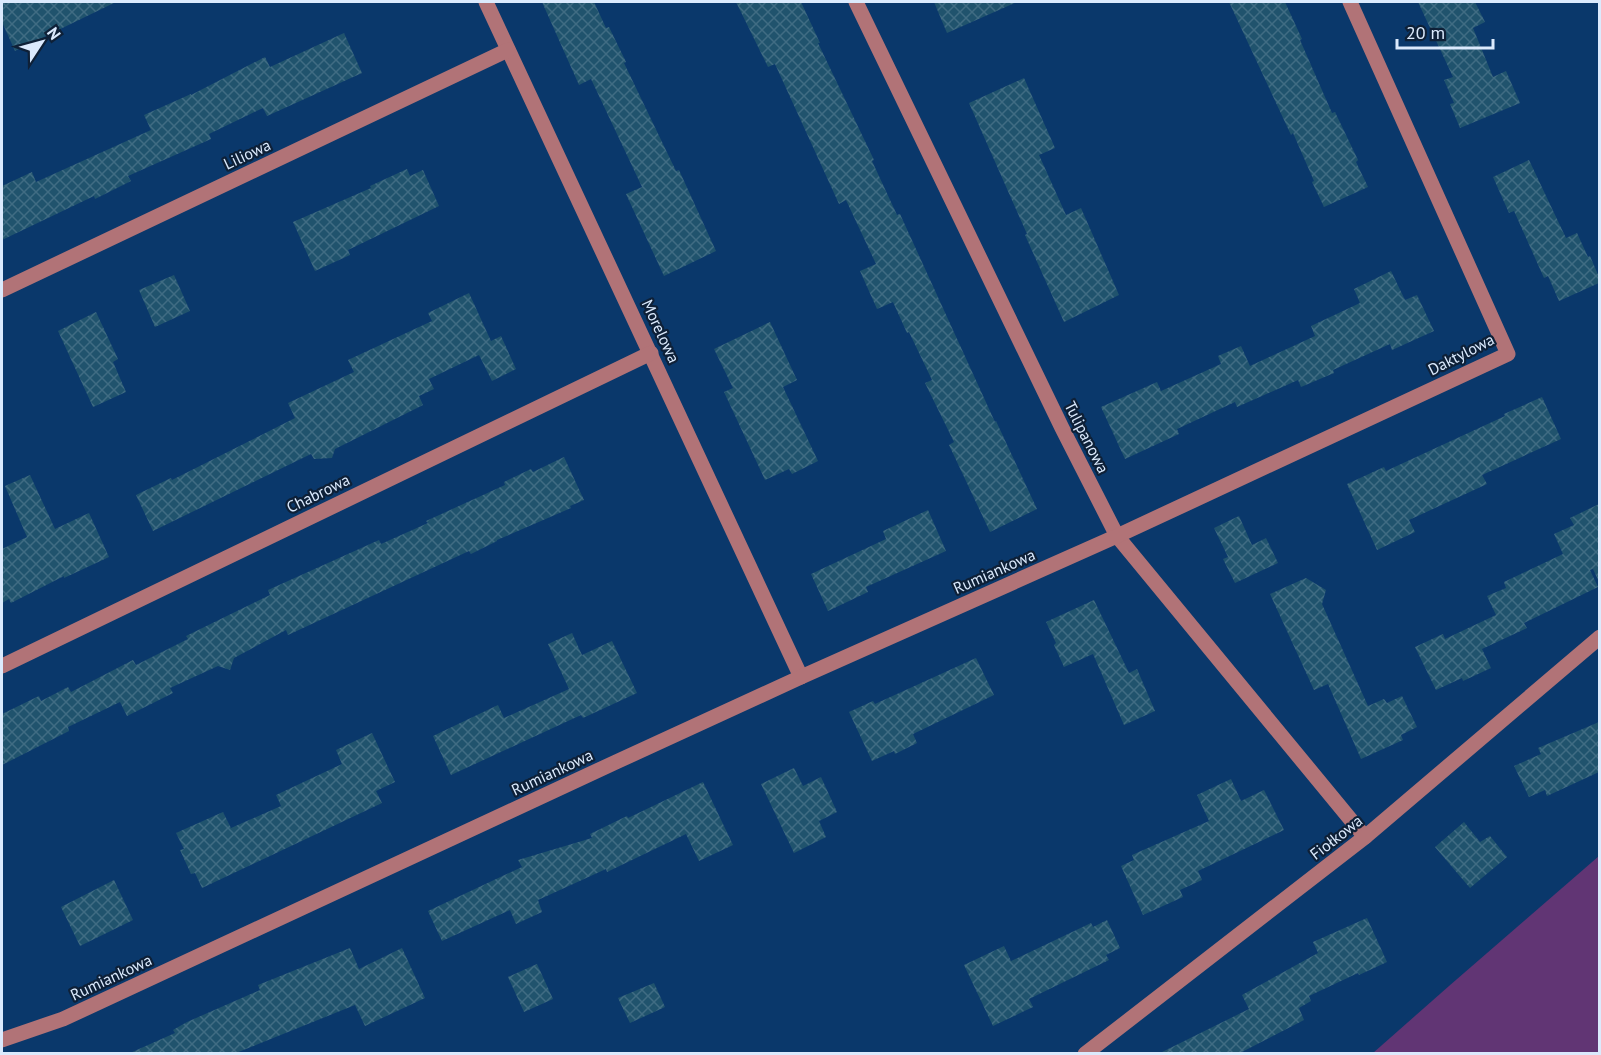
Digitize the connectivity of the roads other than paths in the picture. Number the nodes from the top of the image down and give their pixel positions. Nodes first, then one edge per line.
1 (486, 2) edge
2 (856, 2) edge
3 (1350, 2) edge
4 (508, 50) junction
5 (2, 290) edge
6 (651, 353) junction
7 (1117, 536) junction
8 (1599, 637) edge
9 (2, 666) edge
10 (801, 677) junction
11 (1365, 837) junction
12 (2, 1040) edge
13 (1085, 1053) edge

1 - 4 street, Morelowa
2 - 7 street, Tulipanowa
3 - 7 street, Daktylowa
4 - 5 street, Liliowa
4 - 6 street, Morelowa
6 - 9 street, Chabrowa
6 - 10 street, Morelowa
7 - 10 street, Rumiankowa
7 - 11 street, Tulipanowa
8 - 11 street, Fiołkowa
10 - 12 street, Rumiankowa
11 - 13 street, Fiołkowa

